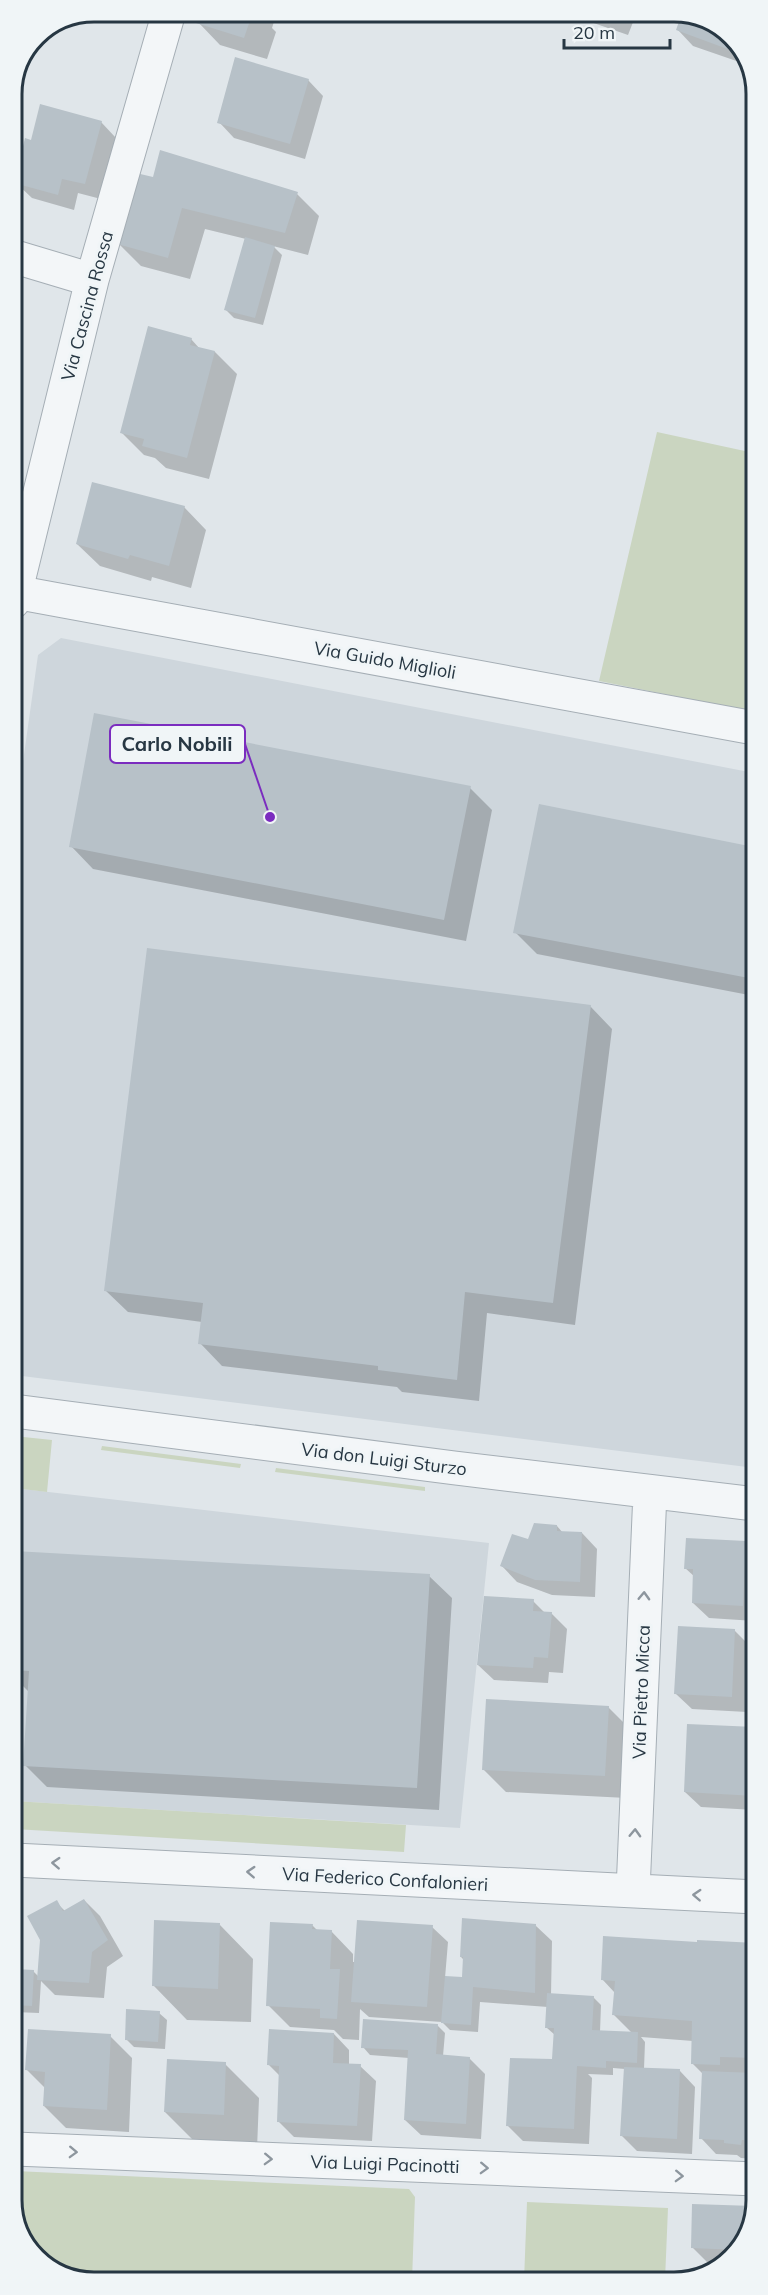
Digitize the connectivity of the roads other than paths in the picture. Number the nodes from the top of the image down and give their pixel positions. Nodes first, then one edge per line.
1 (166, 22) edge
2 (22, 259) edge
3 (92, 280) junction
4 (22, 564) edge
5 (22, 598) edge
6 (746, 727) edge
7 (22, 1412) edge
8 (650, 1492) junction
9 (746, 1503) edge
10 (22, 1860) edge
11 (633, 1892) junction
12 (746, 1897) edge
13 (22, 2149) edge
14 (746, 2179) edge

1 - 3 street, Via Cascina Rossa
2 - 3 street
3 - 4 street, Via Cascina Rossa
5 - 6 street, Via Guido Miglioli
7 - 8 street, Via don Luigi Sturzo
8 - 9 street, Via don Luigi Sturzo
11 -> 8 street, Via Pietro Micca
11 -> 10 street, Via Federico Confalonieri
12 -> 11 street, Via Federico Confalonieri
13 -> 14 street, Via Luigi Pacinotti

